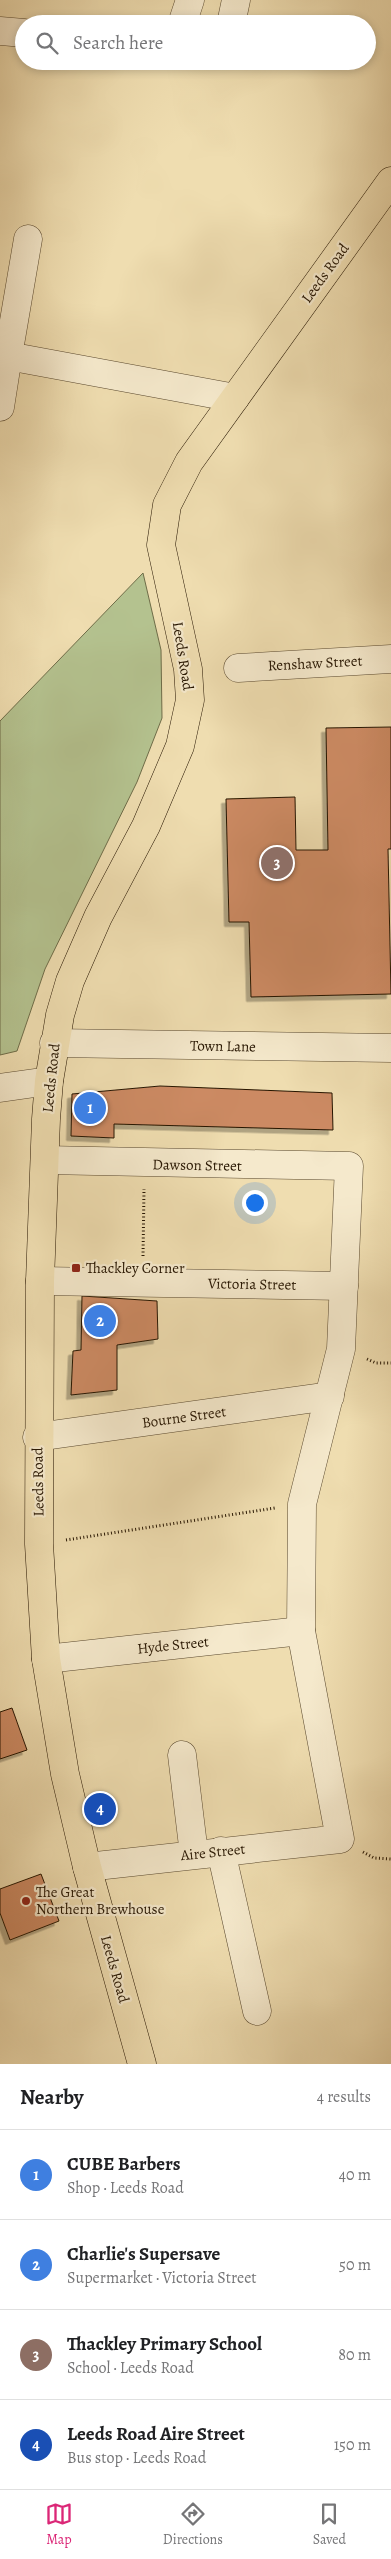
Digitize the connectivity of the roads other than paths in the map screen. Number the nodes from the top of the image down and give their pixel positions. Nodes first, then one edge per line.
1 (190, 0) edge
2 (236, 0) edge
3 (185, 15) edge
4 (233, 15) edge
5 (0, 31) edge
6 (15, 32) edge
7 (391, 181) edge
8 (28, 239) dead end
9 (8, 356) junction
10 (235, 398) junction
11 (0, 407) edge
12 (391, 659) edge
13 (238, 668) dead end
14 (54, 1043) junction
15 (391, 1048) edge
16 (49, 1081) junction
17 (0, 1088) edge
18 (45, 1160) junction
19 (40, 1281) junction
20 (344, 1286) junction
21 (330, 1396) junction
22 (38, 1437) junction
23 (301, 1631) junction
24 (46, 1659) junction
25 (182, 1755) dead end
26 (221, 1851) junction
27 (194, 1854) junction
28 (86, 1867) junction
29 (257, 2011) dead end
30 (142, 2064) edge

1 - 3 street
2 - 4 street
5 - 6 street
7 - 10 main road, Leeds Road
8 - 9 street
9 - 10 street
9 - 11 street
10 - 14 main road, Leeds Road
12 - 13 street, Renshaw Street
14 - 15 street, Town Lane
14 - 16 main road, Leeds Road
16 - 17 street
16 - 18 main road, Leeds Road
18 - 19 main road, Leeds Road
18 - 20 street, Dawson Street
19 - 20 street, Victoria Street
19 - 22 main road, Leeds Road
20 - 21 street
21 - 22 street, Bourne Street
21 - 23 street
22 - 24 main road, Leeds Road
23 - 24 street, Hyde Street
23 - 26 street, Aire Street
24 - 28 main road, Leeds Road
25 - 27 street
26 - 27 street, Aire Street
26 - 29 street
27 - 28 street, Aire Street
28 - 30 main road, Leeds Road

